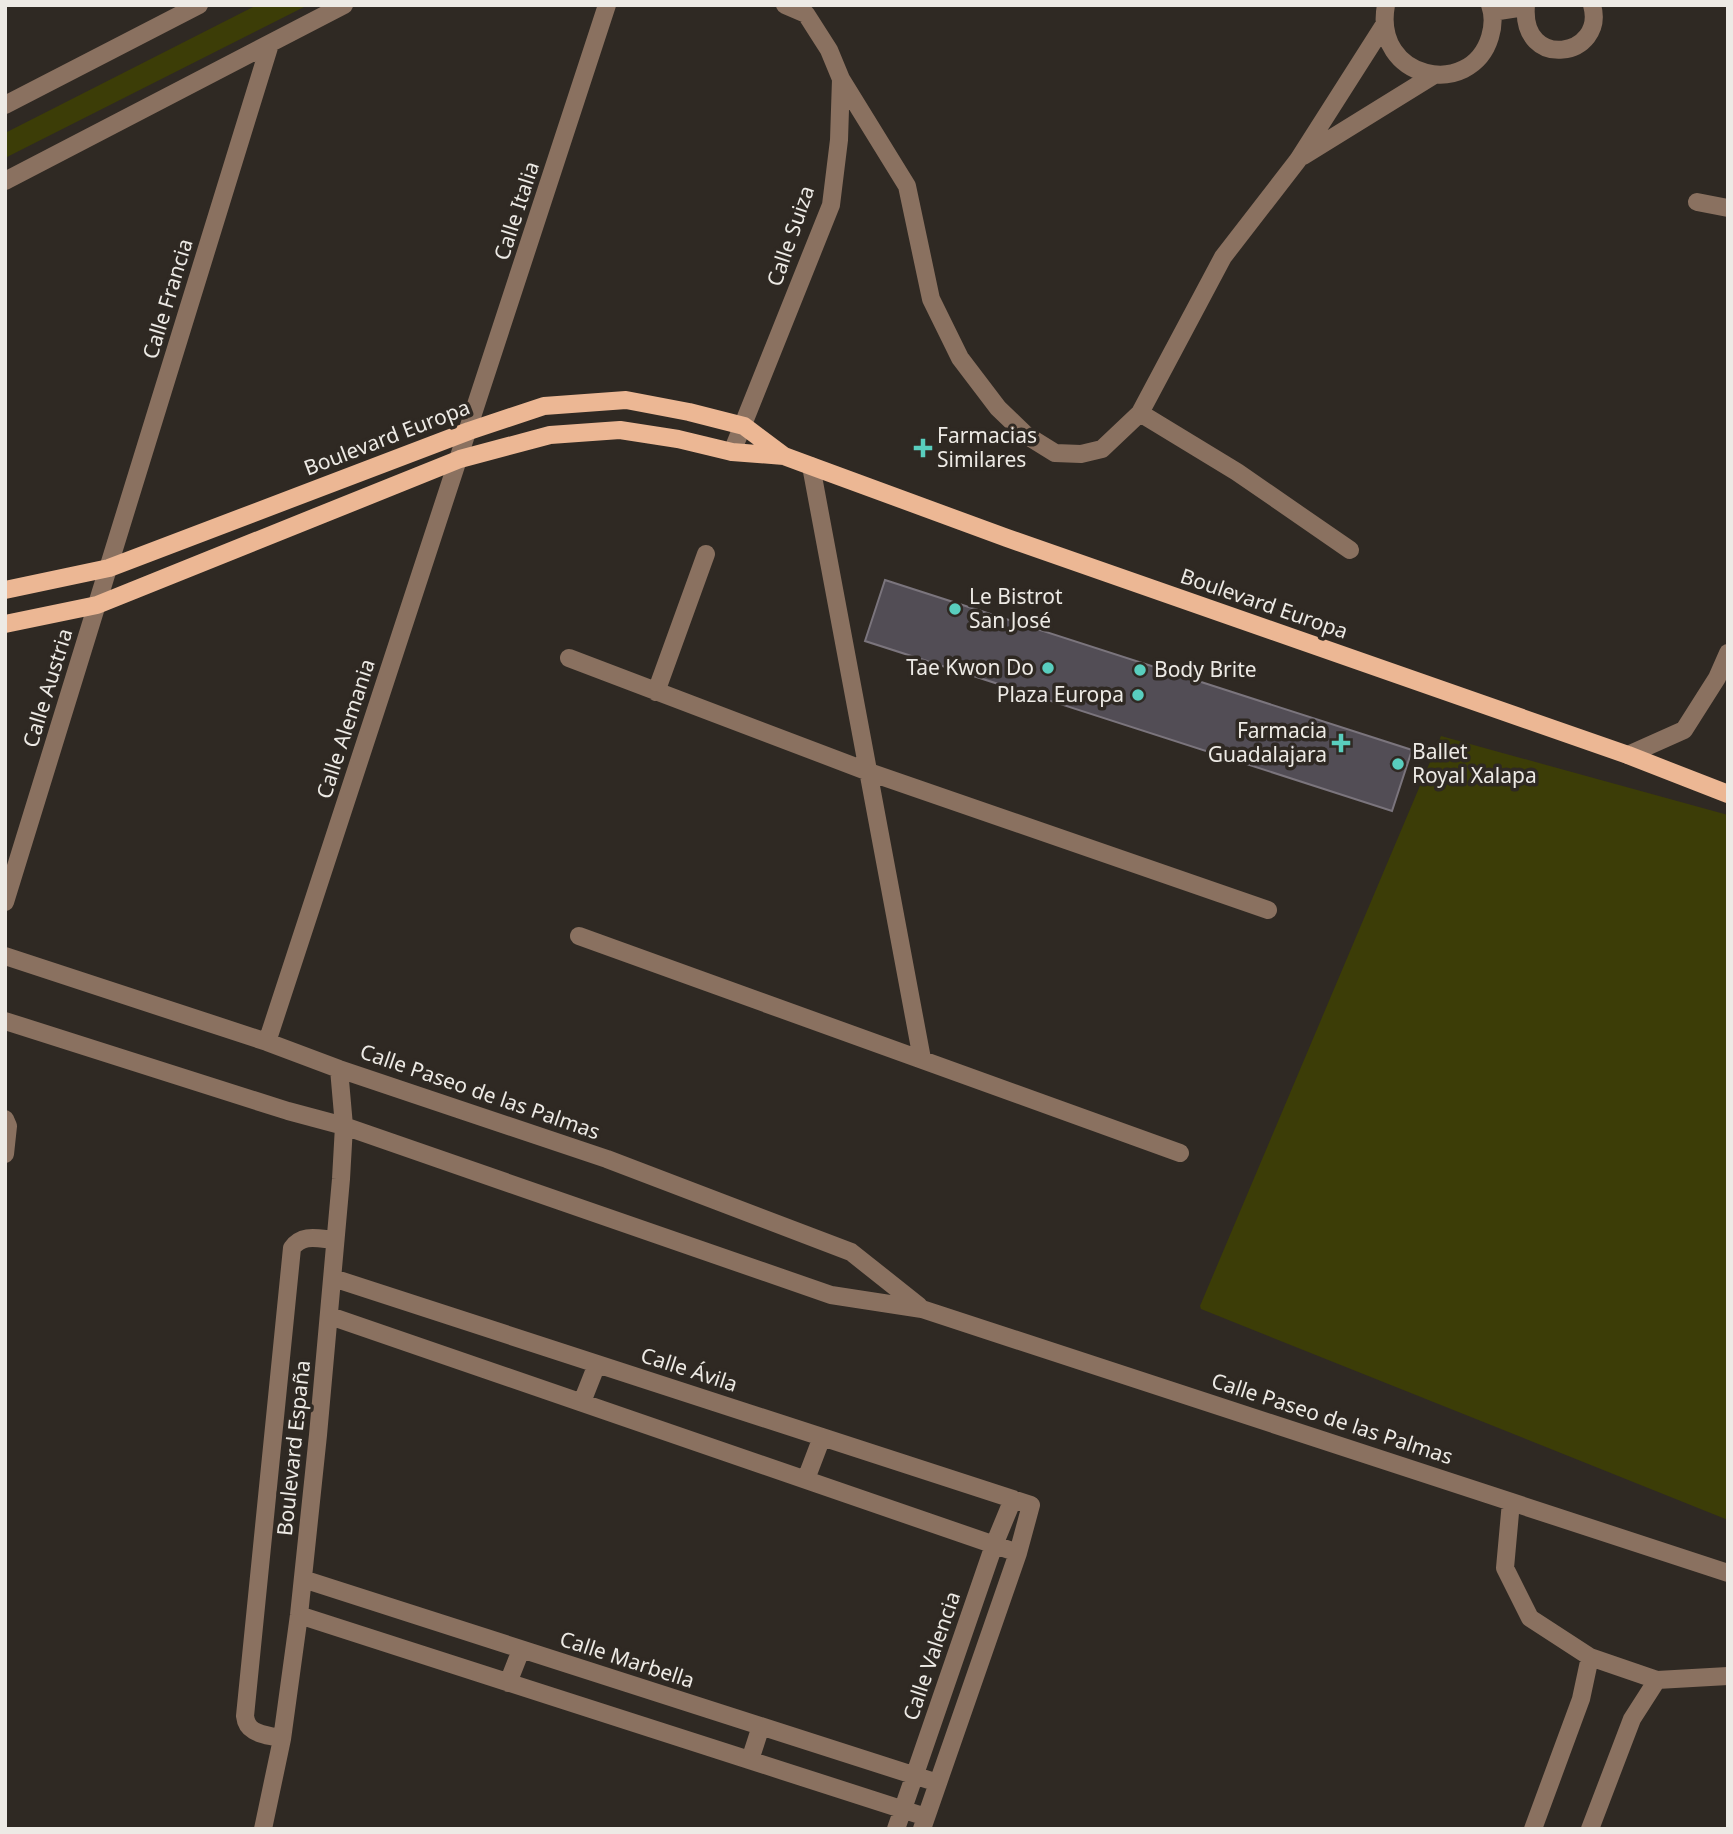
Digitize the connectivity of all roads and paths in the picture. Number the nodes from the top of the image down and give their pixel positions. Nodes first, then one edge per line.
1 (199, 5) edge
2 (344, 5) edge
3 (607, 5) edge
4 (785, 5) edge
5 (1387, 5) edge
6 (1592, 5) edge
7 (1526, 6) edge
8 (1491, 8) edge
9 (1384, 24) junction
10 (270, 44) junction
11 (1434, 75) junction
12 (841, 79) junction
13 (5, 105) edge
14 (1298, 160) junction
15 (5, 181) edge
16 (1696, 202) dead end
17 (1728, 208) edge
18 (1140, 413) junction
19 (744, 426) junction
20 (469, 431) junction
21 (732, 452) junction
22 (784, 456) junction
23 (460, 459) junction
24 (811, 467) junction
25 (1350, 550) dead end
26 (706, 554) dead end
27 (109, 568) junction
28 (5, 590) edge
29 (97, 604) junction
30 (5, 624) edge
31 (1728, 653) edge
32 (569, 658) dead end
33 (656, 692) junction
34 (1628, 755) junction
35 (869, 772) junction
36 (1728, 794) edge
37 (5, 902) edge
38 (1268, 910) dead end
39 (579, 936) dead end
40 (5, 956) edge
41 (5, 1021) edge
42 (267, 1042) junction
43 (922, 1059) junction
44 (340, 1069) junction
45 (5, 1119) edge
46 (344, 1126) junction
47 (1180, 1153) dead end
48 (5, 1154) edge
49 (335, 1240) junction
50 (333, 1278) junction
51 (922, 1309) junction
52 (330, 1316) junction
53 (597, 1364) junction
54 (582, 1402) junction
55 (822, 1437) junction
56 (806, 1479) junction
57 (1013, 1499) junction
58 (1511, 1502) junction
59 (995, 1545) junction
60 (1018, 1553) junction
61 (1728, 1573) edge
62 (303, 1579) junction
63 (299, 1615) junction
64 (522, 1650) junction
65 (1590, 1657) junction
66 (1728, 1676) edge
67 (1657, 1680) junction
68 (508, 1683) junction
69 (761, 1726) junction
70 (282, 1738) junction
71 (750, 1760) junction
72 (915, 1775) junction
73 (938, 1783) junction
74 (903, 1809) junction
75 (924, 1823) edge
76 (1539, 1827) edge
77 (263, 1829) edge
78 (896, 1829) edge
79 (1590, 1829) edge

1 - 13 street
2 - 10 street
3 - 20 street, Calle Italia
4 - 12 street, Calle Suiza
5 - 9 street
6 - 7 street
7 - 8 street
8 - 11 street
9 - 11 street
9 - 14 street
10 - 15 street
10 - 27 street, Calle Francia
11 - 14 street
12 - 18 street
12 - 19 street, Calle Suiza
14 - 18 street
16 - 17 street
18 - 25 street
19 - 20 main road, Boulevard Europa
19 - 21 street, Calle Suiza
19 - 22 main road, Boulevard Europa
20 - 23 street, Calle Alemania
20 - 27 main road, Boulevard Europa
21 - 22 main road, Boulevard Europa
21 - 23 main road, Boulevard Europa
22 - 24 main road, Boulevard Europa
23 - 29 main road, Boulevard Europa
23 - 42 street, Calle Alemania
24 - 34 main road, Boulevard Europa
24 - 35 street
26 - 33 street
27 - 28 main road, Boulevard Europa
27 - 29 street, Calle Austria
29 - 30 main road, Boulevard Europa
29 - 37 street, Calle Austria
31 - 34 street
32 - 33 street
33 - 35 street
34 - 36 main road, Boulevard Europa
35 - 38 street
35 - 43 street
39 - 43 street
40 - 42 street, Calle Paseo de las Palmas
41 - 46 street, Calle Paseo de las Palmas
42 - 44 street, Calle Paseo de las Palmas
43 - 47 street
44 - 46 street, Boulevard España
44 - 51 street, Calle Paseo de las Palmas
45 - 48 street
46 - 49 street, Boulevard España
46 - 51 street, Calle Paseo de las Palmas
49 - 50 street, Boulevard España
49 - 70 street
50 - 52 street, Boulevard España
50 - 53 street, Calle Ávila
51 - 58 street, Calle Paseo de las Palmas
52 - 54 street
52 - 62 street, Boulevard España
53 - 54 street
53 - 55 street, Calle Ávila
54 - 56 street
55 - 56 street
55 - 57 street, Calle Ávila
56 - 59 street
57 - 59 street, Calle Valencia
57 - 60 street, Calle Ávila
58 - 61 street, Calle Paseo de las Palmas
58 - 65 street
59 - 60 street
59 - 72 street, Calle Valencia
60 - 73 street
62 - 63 street, Boulevard España
62 - 64 street, Calle Marbella
63 - 68 street
63 - 70 street, Boulevard España
64 - 68 street
64 - 69 street, Calle Marbella
65 - 67 street
65 - 76 street
66 - 67 street
67 - 79 street
68 - 71 street
69 - 71 street
69 - 72 street, Calle Marbella
70 - 77 street, Boulevard España
71 - 74 street
72 - 73 street, Calle Marbella
72 - 74 street, Calle Valencia
73 - 75 street
74 - 75 street
74 - 78 street, Calle Valencia

